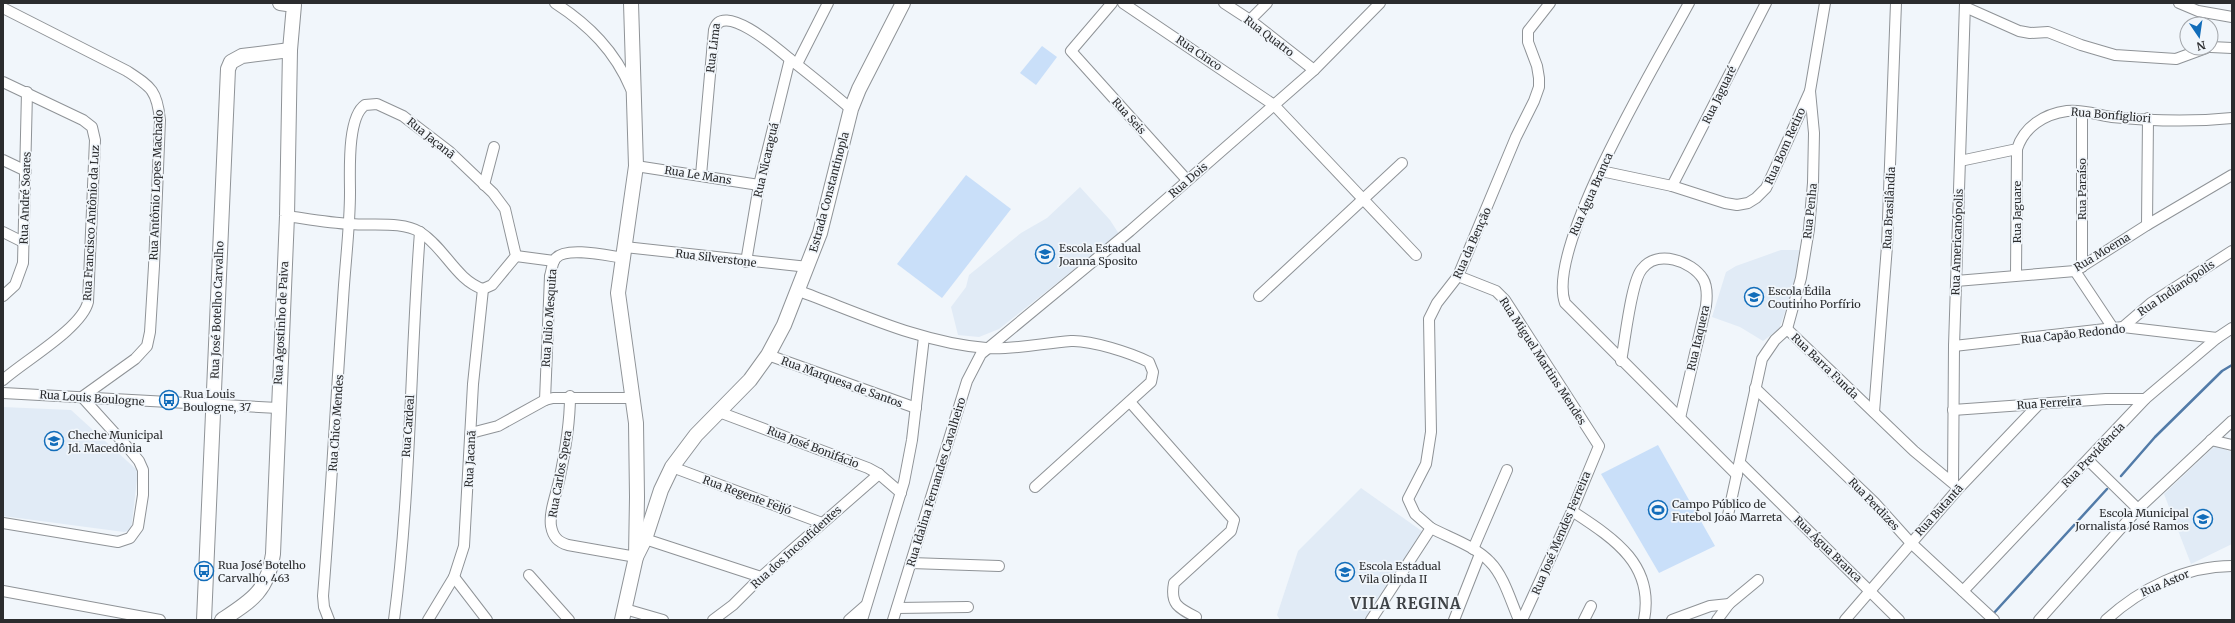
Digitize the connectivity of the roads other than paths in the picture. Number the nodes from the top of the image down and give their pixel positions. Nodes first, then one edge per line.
1 (280, 3) edge
2 (555, 3) edge
3 (631, 3) edge
4 (828, 3) edge
5 (903, 3) edge
6 (1112, 3) edge
7 (1124, 3) edge
8 (1224, 3) edge
9 (1267, 3) edge
10 (1380, 3) edge
11 (1550, 3) edge
12 (1689, 3) edge
13 (1766, 3) edge
14 (1825, 3) edge
15 (1896, 3) edge
16 (2179, 3) edge
17 (294, 4) edge
18 (1965, 5) edge
19 (3, 8) edge
20 (2232, 17) edge
21 (1250, 20) junction
22 (2219, 47) edge
23 (2232, 48) edge
24 (290, 50) junction
25 (2184, 56) edge
26 (794, 62) junction
27 (1314, 70) junction
28 (3, 82) edge
29 (1810, 90) junction
30 (27, 92) junction
31 (635, 98) junction
32 (1274, 105) junction
33 (851, 109) junction
34 (2082, 112) junction
35 (2148, 118) junction
36 (2232, 118) edge
37 (494, 148) dead end
38 (2017, 150) junction
39 (3, 160) edge
40 (1960, 161) junction
41 (1402, 163) dead end
42 (636, 166) junction
43 (26, 171) junction
44 (1601, 171) junction
45 (701, 175) junction
46 (2232, 175) edge
47 (1187, 180) junction
48 (484, 185) junction
49 (759, 185) junction
50 (1672, 186) junction
51 (1363, 199) junction
52 (287, 216) junction
53 (346, 224) junction
54 (2147, 225) junction
55 (3, 232) edge
56 (420, 232) junction
57 (23, 242) junction
58 (2232, 251) edge
59 (624, 253) junction
60 (1416, 255) dead end
61 (516, 256) junction
62 (554, 261) junction
63 (746, 262) junction
64 (808, 267) junction
65 (2078, 269) junction
66 (2016, 275) junction
67 (1458, 276) junction
68 (1956, 280) junction
69 (483, 289) junction
70 (799, 291) junction
71 (3, 296) edge
72 (1259, 296) dead end
73 (2118, 327) junction
74 (2232, 328) edge
75 (1787, 329) junction
76 (924, 337) junction
77 (2217, 338) junction
78 (1954, 346) junction
79 (987, 348) junction
80 (768, 355) junction
81 (1621, 361) junction
82 (3, 380) edge
83 (1755, 388) junction
84 (3, 393) edge
85 (570, 396) junction
86 (82, 397) junction
87 (633, 398) junction
88 (2145, 399) junction
89 (545, 400) junction
90 (1130, 402) junction
91 (2039, 404) junction
92 (213, 405) junction
93 (278, 408) junction
94 (916, 408) junction
95 (1953, 410) junction
96 (719, 412) junction
97 (1874, 412) junction
98 (1680, 418) junction
99 (2232, 421) edge
100 (471, 433) junction
101 (2211, 440) junction
102 (1598, 446) joint
103 (2232, 446) edge
104 (2088, 460) junction
105 (1740, 463) junction
106 (672, 467) junction
107 (1507, 470) dead end
108 (879, 474) junction
109 (1737, 475) junction
110 (1955, 485) junction
111 (1035, 487) dead end
112 (901, 493) junction
113 (2138, 509) junction
114 (1572, 511) junction
115 (1728, 515) dead end
116 (3, 523) edge
117 (822, 523) junction
118 (1431, 528) junction
119 (645, 539) junction
120 (1910, 542) junction
121 (1477, 552) junction
122 (636, 557) junction
123 (911, 563) junction
124 (1000, 566) dead end
125 (2232, 566) edge
126 (529, 575) dead end
127 (454, 577) junction
128 (761, 577) junction
129 (1758, 580) dead end
130 (1869, 590) junction
131 (3, 591) edge
132 (1963, 591) junction
133 (1729, 604) junction
134 (866, 606) junction
135 (1591, 606) dead end
136 (968, 607) dead end
137 (896, 608) junction
138 (624, 615) edge
139 (1196, 618) dead end
140 (160, 620) edge
141 (204, 620) edge
142 (222, 620) edge
143 (329, 620) edge
144 (394, 620) edge
145 (428, 620) edge
146 (487, 620) edge
147 (569, 620) edge
148 (663, 620) edge
149 (713, 620) edge
150 (849, 620) edge
151 (862, 620) edge
152 (893, 620) edge
153 (1371, 620) edge
154 (1454, 620) edge
155 (1518, 620) edge
156 (1522, 620) edge
157 (1584, 620) edge
158 (1644, 620) edge
159 (1672, 620) edge
160 (1717, 620) edge
161 (1845, 620) edge
162 (1899, 620) edge
163 (1994, 620) edge
164 (2039, 620) edge
165 (2106, 620) edge

1 - 17 main road
2 - 31 street
3 - 31 main road
4 - 26 street, Rua Nicaraguá
5 - 33 main road, Estrada Constantinopla
6 - 47 street, Rua Seis
7 - 32 street, Rua Cinco
8 - 21 street, Rua Quatro
9 - 21 street
10 - 27 street, Rua Dois
11 - 67 street, Rua da Benção
12 - 44 street, Rua Água Branca
13 - 50 street, Rua Jaguaré
14 - 29 street, Rua Bom Retiro
15 - 97 street, Rua Brasilândia
16 - 20 street
17 - 24 main road, Rua Agostinho de Paiva
18 - 25 street
18 - 40 street, Rua Americanópolis
19 - 86 street, Rua Antônio Lopes Machado
21 - 27 street, Rua Quatro
22 - 23 street
24 - 52 main road, Rua Agostinho de Paiva
24 - 92 main road, Rua José Botelho Carvalho
26 - 33 street, Rua Lima
26 - 45 street, Rua Lima
26 - 49 street, Rua Nicaraguá
27 - 32 street, Rua Dois
28 - 30 street, Rua Francisco Antônio da Luz
29 - 50 street, Rua Bom Retiro
29 - 75 street, Rua Penha
30 - 43 street, Rua André Soares
30 - 82 street, Rua Francisco Antônio da Luz
31 - 42 main road
32 - 47 street, Rua Dois
32 - 51 street, Rua Cinco
33 - 64 main road, Estrada Constantinopla
34 - 35 street, Rua Bonfigliori
34 - 38 street, Rua Bonfigliori
34 - 65 street, Rua Paraíso
35 - 36 street, Rua Bonfigliori
35 - 54 street
37 - 48 street
38 - 40 street
38 - 66 street, Rua Jaguare
39 - 43 street
40 - 68 street, Rua Americanópolis
41 - 51 street
42 - 45 street, Rua Le Mans
42 - 59 main road
43 - 57 street, Rua André Soares
44 - 50 street, Rua Bom Retiro
44 - 81 street, Rua Água Branca
45 - 49 street, Rua Le Mans
46 - 54 street, Rua Moema
47 - 79 street, Rua Dois
48 - 53 street, Rua Jaçanã
48 - 61 street, Rua Jaçanã
49 - 63 street, Rua Nicaraguá
51 - 60 street, Rua Cinco
51 - 72 street
52 - 53 street
52 - 93 main road, Rua Agostinho de Paiva
53 - 56 street
53 - 143 street, Rua Chico Mendes
54 - 65 street, Rua Moema
55 - 57 street
56 - 69 street
56 - 144 street, Rua Cardeal
57 - 71 street, Rua André Soares
58 - 73 street, Rua Indianópolis
59 - 62 street, Rua Julio Mesquita
59 - 63 street, Rua Silverstone
59 - 87 main road
61 - 62 street
61 - 69 street
62 - 89 street, Rua Julio Mesquita
63 - 64 street, Rua Silverstone
64 - 70 main road, Estrada Constantinopla
65 - 66 street, Rua Moema
65 - 73 street
66 - 68 street, Rua Moema
67 - 102 street, Rua Miguel Martins Mendes
67 - 118 street, Rua da Benção
68 - 78 street, Rua Americanópolis
69 - 100 street, Rua Jacanã
70 - 76 street
70 - 80 main road, Estrada Constantinopla
73 - 77 street, Rua Capão Redondo
73 - 78 street, Rua Capão Redondo
74 - 77 street, Rua Previdência
75 - 83 street, Rua Barra Funda
75 - 97 street, Rua Barra Funda
76 - 79 street
76 - 94 street
77 - 88 street, Rua Previdência
78 - 95 street, Rua Americanópolis
79 - 90 street
79 - 123 street, Rua Idalina Fernandes Cavalheiro
80 - 94 street, Rua Marquesa de Santos
80 - 96 main road, Estrada Constantinopla
81 - 98 street, Rua Água Branca
81 - 98 street, Rua Itaquera
83 - 105 street, Rua Barra Funda
83 - 120 street, Rua Perdizes
84 - 86 street, Rua Louis Boulogne
85 - 87 street
85 - 89 street
85 - 122 street, Rua Carlos Spera
86 - 92 street, Rua Louis Boulogne
86 - 116 street
87 - 122 main road
88 - 91 street, Rua Ferreira
88 - 104 street, Rua Previdência
89 - 100 street
90 - 111 street
90 - 139 street
91 - 95 street, Rua Ferreira
91 - 110 street, Rua Butantã
92 - 93 street, Rua Louis Boulogne
92 - 141 main road, Rua José Botelho Carvalho
93 - 142 main road, Rua Agostinho de Paiva
94 - 112 street
95 - 110 street, Rua Americanópolis
96 - 106 main road, Estrada Constantinopla
96 - 108 street, Rua José Bonifácio
97 - 110 street, Rua Barra Funda
98 - 109 street, Rua Água Branca
99 - 101 street
100 - 127 street, Rua Jacanã
101 - 103 street
101 - 113 street
102 - 114 street, Rua José Mendes Ferreira
104 - 113 street
104 - 132 street, Rua Previdência
105 - 109 street, Rua Barra Funda
105 - 130 street, Rua Água Branca
106 - 117 street, Rua Regente Feijó
106 - 119 main road, Estrada Constantinopla
107 - 121 street
108 - 112 street, Rua José Bonifácio
108 - 117 street, Rua dos Inconfidentes
109 - 115 street, Rua Barra Funda
110 - 120 street, Rua Butantã
112 - 134 street
113 - 164 street
114 - 156 street, Rua José Mendes Ferreira
114 - 158 street
117 - 128 street, Rua dos Inconfidentes
118 - 121 street
118 - 153 street
119 - 122 main road, Estrada Constantinopla
119 - 128 street
120 - 130 street, Rua Butantã
120 - 132 street, Rua Perdizes
121 - 154 street
121 - 155 street
122 - 138 main road
123 - 124 street
123 - 137 street, Rua Idalina Fernandes Cavalheiro
125 - 165 street, Rua Astor
126 - 147 street
127 - 145 street, Rua Jacanã
127 - 146 street
128 - 149 street, Rua dos Inconfidentes
129 - 133 street
130 - 161 street, Rua Butantã
130 - 162 street, Rua Água Branca
131 - 140 street
132 - 163 street, Rua Perdizes
133 - 159 street
133 - 160 street
134 - 150 street
134 - 151 street
135 - 157 street
136 - 137 street
137 - 152 street, Rua Idalina Fernandes Cavalheiro
138 - 148 street

